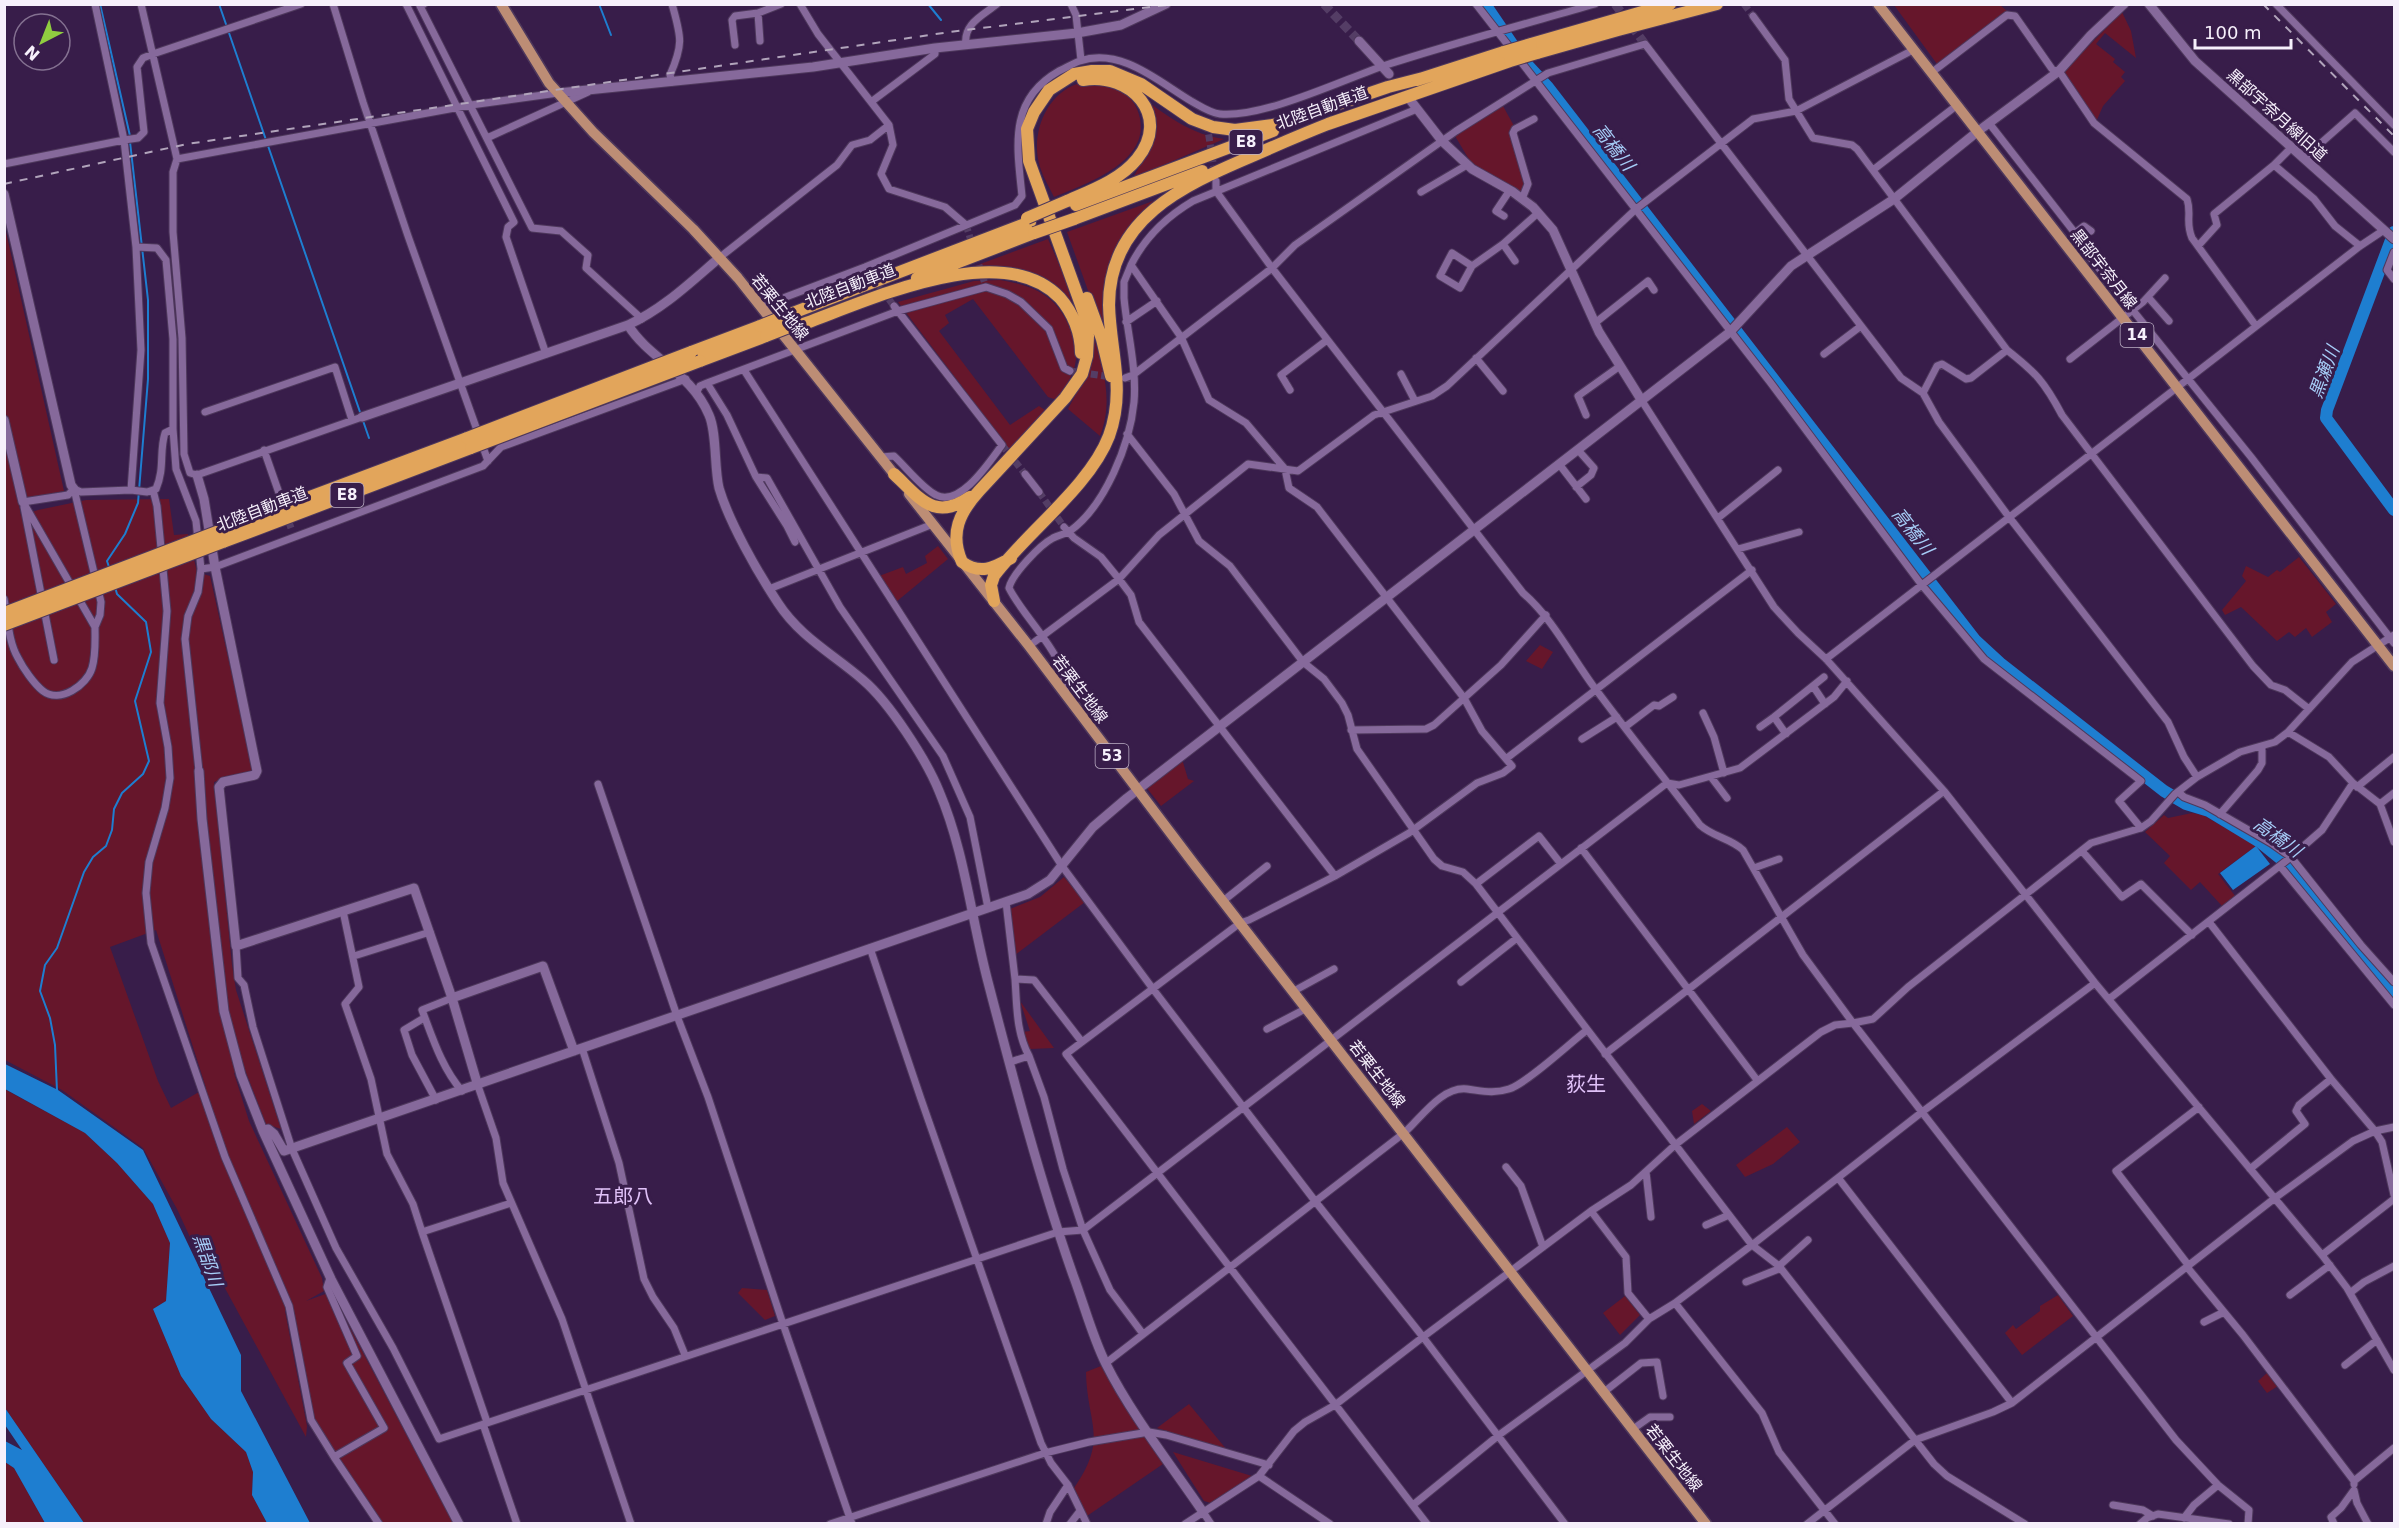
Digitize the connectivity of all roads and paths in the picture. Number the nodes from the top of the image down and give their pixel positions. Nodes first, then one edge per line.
1 (95, 4) edge
2 (141, 4) edge
3 (301, 4) edge
4 (333, 4) edge
5 (406, 4) edge
6 (424, 4) edge
7 (501, 4) edge
8 (672, 4) edge
9 (781, 4) edge
10 (800, 4) edge
11 (997, 4) edge
12 (1071, 4) edge
13 (1166, 4) edge
14 (1476, 4) edge
15 (1595, 4) edge
16 (1670, 4) edge
17 (1717, 4) edge
18 (1878, 4) edge
19 (2124, 4) edge
20 (2149, 4) edge
21 (2276, 4) edge
22 (758, 13) junction
23 (1753, 16) tunnel mouth
24 (1077, 33) junction
25 (1497, 33) junction
26 (760, 41) dead end
27 (1359, 41) tunnel mouth
28 (735, 45) dead end
29 (966, 45) junction
30 (935, 48) junction
31 (1534, 49) junction
32 (1913, 50) junction
33 (153, 54) junction
34 (1507, 56) junction
35 (1081, 60) junction
36 (840, 63) junction
37 (1387, 70) junction
38 (2059, 71) junction
39 (1930, 72) junction
40 (1423, 78) junction
41 (1536, 80) junction
42 (672, 82) junction
43 (562, 98) junction
44 (871, 102) junction
45 (471, 105) junction
46 (1414, 105) joint
47 (1956, 106) junction
48 (456, 107) junction
49 (1205, 109) junction
50 (1796, 111) junction
51 (1207, 119) tunnel mouth
52 (1534, 119) dead end
53 (1334, 122) junction
54 (1989, 123) junction
55 (371, 124) junction
56 (889, 124) junction
57 (2394, 125) edge
58 (1977, 132) junction
59 (487, 138) junction
60 (125, 140) junction
61 (1442, 141) junction
62 (1722, 144) junction
63 (2292, 147) junction
64 (2394, 152) edge
65 (2304, 158) junction
66 (177, 159) junction
67 (4, 164) edge
68 (1467, 165) junction
69 (2274, 165) junction
70 (1873, 170) junction
71 (1216, 181) tunnel mouth
72 (1510, 190) junction
73 (1216, 191) junction
74 (1421, 192) dead end
75 (4, 194) edge
76 (1894, 198) junction
77 (1522, 199) junction
78 (1636, 208) junction
79 (1070, 209) junction
80 (1538, 213) junction
81 (1504, 216) dead end
82 (1030, 224) junction
83 (966, 225) junction
84 (2384, 230) junction
85 (2091, 231) dead end
86 (2075, 233) junction
87 (2394, 239) edge
88 (1503, 244) junction
89 (2198, 246) junction
90 (2360, 246) junction
91 (138, 247) junction
92 (2394, 252) edge
93 (1806, 255) junction
94 (719, 258) junction
95 (1515, 261) dead end
96 (1131, 265) junction
97 (1472, 266) junction
98 (1272, 268) junction
99 (1569, 270) junction
100 (2165, 278) dead end
101 (2394, 279) edge
102 (1654, 290) dead end
103 (2148, 297) junction
104 (1156, 301) junction
105 (762, 306) junction
106 (896, 308) junction
107 (2134, 310) junction
108 (642, 318) junction
109 (2124, 318) junction
110 (2169, 321) dead end
111 (795, 322) junction
112 (1126, 322) junction
113 (1595, 323) junction
114 (628, 325) junction
115 (1861, 326) junction
116 (2256, 326) junction
117 (1730, 332) junction
118 (764, 333) junction
119 (1181, 337) junction
120 (182, 338) junction
121 (173, 339) junction
122 (1327, 340) junction
123 (796, 350) junction
124 (2007, 350) junction
125 (546, 354) junction
126 (1824, 354) dead end
127 (696, 356) junction
128 (1476, 358) junction
129 (2070, 359) dead end
130 (1620, 366) junction
131 (744, 370) junction
132 (1070, 371) dead end
133 (1401, 374) dead end
134 (1129, 377) junction
135 (2187, 378) junction
136 (686, 379) junction
137 (461, 382) junction
138 (707, 383) junction
139 (2178, 386) junction
140 (1290, 390) dead end
141 (1503, 391) dead end
142 (696, 393) junction
143 (1923, 393) junction
144 (1065, 399) junction
145 (1415, 401) junction
146 (1642, 401) junction
147 (1383, 411) junction
148 (205, 412) dead end
149 (1586, 415) dead end
150 (1114, 416) junction
151 (357, 418) junction
152 (4, 420) edge
153 (173, 429) junction
154 (1127, 434) junction
155 (264, 450) junction
156 (1578, 450) junction
157 (2092, 453) junction
158 (881, 457) junction
159 (488, 461) junction
160 (1559, 464) junction
161 (1285, 469) junction
162 (1778, 470) dead end
163 (894, 474) junction
164 (1025, 474) tunnel mouth
165 (197, 475) junction
166 (756, 477) junction
167 (1576, 487) junction
168 (75, 489) junction
169 (132, 490) junction
170 (150, 491) junction
171 (980, 491) junction
172 (1039, 492) tunnel mouth
173 (279, 493) tunnel mouth
174 (1586, 499) dead end
175 (23, 502) junction
176 (1184, 513) junction
177 (2009, 517) junction
178 (1718, 518) junction
179 (933, 524) junction
180 (291, 528) tunnel mouth
181 (1067, 529) junction
182 (1474, 529) junction
183 (1799, 532) dead end
184 (221, 536) junction
185 (295, 536) junction
186 (795, 542) dead end
187 (1738, 549) junction
188 (862, 553) junction
189 (1011, 558) junction
190 (962, 562) junction
191 (215, 567) junction
192 (201, 569) junction
193 (819, 570) junction
194 (1752, 570) junction
195 (1119, 579) junction
196 (1921, 584) junction
197 (770, 589) junction
198 (1385, 597) junction
199 (4, 599) edge
200 (994, 601) junction
201 (4, 613) edge
202 (1546, 615) junction
203 (4, 625) edge
204 (95, 627) junction
205 (1042, 636) junction
206 (2393, 639) edge
207 (2378, 645) junction
208 (1029, 646) junction
209 (1826, 658) junction
210 (54, 660) dead end
211 (1303, 662) junction
212 (2394, 666) edge
213 (1824, 678) dead end
214 (1847, 681) junction
215 (1813, 687) junction
216 (1596, 689) junction
217 (1065, 694) junction
218 (1673, 697) dead end
219 (1464, 698) junction
220 (1825, 704) junction
221 (2309, 709) junction
222 (1703, 713) dead end
223 (1617, 717) junction
224 (1774, 717) junction
225 (1219, 727) junction
226 (1625, 727) junction
227 (1760, 727) dead end
228 (1351, 730) junction
229 (2288, 732) junction
230 (1786, 734) junction
231 (1582, 739) dead end
232 (2262, 747) junction
233 (2394, 757) edge
234 (1507, 758) junction
235 (199, 771) joint
236 (1724, 773) junction
237 (1711, 777) junction
238 (2197, 777) junction
239 (1667, 783) junction
240 (598, 784) dead end
241 (2355, 785) junction
242 (1138, 789) junction
243 (1944, 791) junction
244 (2178, 792) junction
245 (2394, 793) edge
246 (1727, 798) dead end
247 (2380, 804) junction
248 (2220, 814) junction
249 (2141, 828) junction
250 (1414, 829) junction
251 (2394, 842) edge
252 (1581, 848) junction
253 (2082, 851) junction
254 (2291, 857) junction
255 (1779, 859) dead end
256 (1561, 864) junction
257 (1062, 866) junction
258 (1267, 866) dead end
259 (2280, 866) junction
260 (1754, 868) junction
261 (1335, 876) junction
262 (1476, 884) junction
263 (2026, 895) junction
264 (1223, 901) junction
265 (1006, 902) junction
266 (988, 908) junction
267 (343, 911) junction
268 (1498, 912) junction
269 (972, 914) junction
270 (1781, 918) junction
271 (1240, 922) junction
272 (2209, 922) junction
273 (430, 932) junction
274 (2192, 935) junction
275 (1517, 938) junction
276 (236, 946) junction
277 (870, 948) junction
278 (354, 956) junction
279 (1334, 969) dead end
280 (1015, 979) junction
281 (1461, 982) dead end
282 (2096, 982) junction
283 (2394, 982) edge
284 (1152, 988) junction
285 (1689, 989) junction
286 (1294, 992) junction
287 (452, 998) junction
288 (2109, 999) junction
289 (2394, 1005) edge
290 (1307, 1008) junction
291 (677, 1016) junction
292 (424, 1018) junction
293 (1853, 1023) junction
294 (1267, 1029) dead end
295 (1587, 1030) junction
296 (1332, 1040) junction
297 (1083, 1042) junction
298 (578, 1050) junction
299 (1605, 1054) junction
300 (1029, 1056) junction
301 (1010, 1062) junction
302 (2331, 1079) junction
303 (1757, 1080) junction
304 (478, 1086) junction
305 (462, 1091) junction
306 (436, 1100) junction
307 (1244, 1107) junction
308 (2199, 1107) junction
309 (1922, 1112) junction
310 (380, 1119) junction
311 (2394, 1127) edge
312 (262, 1131) junction
313 (2375, 1131) junction
314 (1404, 1133) junction
315 (1675, 1145) junction
316 (291, 1149) junction
317 (1506, 1167) dead end
318 (2250, 1168) junction
319 (1646, 1172) junction
320 (1157, 1173) junction
321 (1839, 1179) junction
322 (2394, 1197) edge
323 (2275, 1198) junction
324 (1315, 1201) junction
325 (511, 1203) junction
326 (1591, 1211) junction
327 (1729, 1215) junction
328 (1652, 1217) dead end
329 (1706, 1225) dead end
330 (1083, 1230) junction
331 (422, 1232) junction
332 (1058, 1232) junction
333 (1808, 1240) dead end
334 (1752, 1245) junction
335 (1543, 1246) junction
336 (2322, 1255) junction
337 (978, 1258) junction
338 (2330, 1265) junction
339 (2188, 1266) junction
340 (2394, 1266) edge
341 (1230, 1267) junction
342 (1780, 1267) junction
343 (1511, 1271) junction
344 (330, 1278) junction
345 (1746, 1282) dead end
346 (2350, 1293) junction
347 (2290, 1295) dead end
348 (1675, 1303) junction
349 (2224, 1312) junction
350 (1649, 1319) junction
351 (2204, 1322) dead end
352 (783, 1324) junction
353 (1143, 1334) junction
354 (1423, 1337) junction
355 (2095, 1338) junction
356 (2378, 1340) junction
357 (685, 1355) junction
358 (1106, 1363) junction
359 (2345, 1365) dead end
360 (2394, 1369) edge
361 (1587, 1370) junction
362 (585, 1390) junction
363 (1604, 1392) junction
364 (1663, 1396) dead end
365 (2012, 1403) junction
366 (1335, 1406) junction
367 (1670, 1417) dead end
368 (485, 1423) junction
369 (1633, 1430) junction
370 (1149, 1432) junction
371 (1499, 1435) junction
372 (1915, 1440) junction
373 (2394, 1448) edge
374 (1045, 1453) junction
375 (334, 1457) junction
376 (1269, 1465) junction
377 (1259, 1476) junction
378 (2354, 1481) junction
379 (1068, 1485) junction
380 (2218, 1485) junction
381 (2354, 1490) junction
382 (1413, 1504) junction
383 (2113, 1505) dead end
384 (1824, 1510) junction
385 (1080, 1511) junction
386 (1203, 1512) junction
387 (2184, 1518) junction
388 (2151, 1519) edge
389 (851, 1520) edge
390 (379, 1524) edge
391 (459, 1524) edge
392 (517, 1524) edge
393 (631, 1524) edge
394 (830, 1524) edge
395 (1046, 1524) edge
396 (1070, 1524) edge
397 (1087, 1524) edge
398 (1185, 1524) edge
399 (1211, 1524) edge
400 (1330, 1524) edge
401 (1427, 1524) edge
402 (1566, 1524) edge
403 (1706, 1524) edge
404 (1807, 1524) edge
405 (1834, 1524) edge
406 (2025, 1524) edge
407 (2139, 1524) edge
408 (2229, 1524) edge
409 (2248, 1524) edge
410 (2334, 1524) edge
411 (2368, 1524) edge

1 - 60 street
2 - 33 street
3 - 33 street
4 - 55 street
5 - 48 street
6 - 45 street
7 - 43 main road, 若栗生地線 / 53
8 - 42 street
9 - 22 street
10 - 36 street
11 - 29 street
12 - 24 street
13 - 24 street
14 - 25 street
15 - 25 street
16 - 31 highway, 北陸自動車道 / E8
17 - 31 highway, 北陸自動車道 / E8
18 - 32 main road, 黒部宇奈月線 / 14
19 - 38 street
20 - 63 street, 黒部宇奈月線旧道
21 - 57 street
22 - 26 street
22 - 28 street
23 - 50 street
24 - 29 street
24 - 35 street
25 - 37 street
25 - 41 street
27 - 37 street
29 - 30 street
30 - 36 street
30 - 44 street
31 - 34 highway, 北陸自動車道 / E8, bridge
32 - 39 main road, 黒部宇奈月線 / 14
32 - 50 street
33 - 60 street
33 - 66 street
34 - 40 highway, 北陸自動車道 / E8
34 - 53 highway, 北陸自動車道 / E8
35 - 49 street
35 - 83 street
36 - 42 street
36 - 44 street
37 - 49 street
38 - 39 street
38 - 54 street
38 - 89 street
39 - 47 main road, 黒部宇奈月線 / 14
40 - 79 highway, 北陸自動車道 / E8
40 - 144 highway
41 - 61 street
41 - 62 street
41 - 78 street
42 - 43 street
43 - 45 street
43 - 59 street
43 - 94 main road, 若栗生地線 / 53
44 - 56 street
45 - 48 street
45 - 59 street
46 - 61 street
46 - 73 street
47 - 58 main road, 黒部宇奈月線 / 14
47 - 70 street
48 - 55 street
48 - 125 street
49 - 51 street
50 - 62 street
50 - 70 street
52 - 77 street
53 - 79 highway, 北陸自動車道 / E8
53 - 150 highway
54 - 58 street
54 - 86 street
55 - 66 street
55 - 137 street
56 - 83 street
56 - 94 street
58 - 76 street
58 - 109 main road, 黒部宇奈月線 / 14
59 - 108 street
60 - 67 street
60 - 91 street
61 - 68 street
61 - 98 street
62 - 78 street
62 - 93 street
63 - 65 street, 黒部宇奈月線旧道
63 - 69 street
64 - 65 street
65 - 84 street, 黒部宇奈月線旧道
66 - 120 street
68 - 72 street
68 - 74 street
69 - 89 street
69 - 90 street
70 - 76 street
71 - 73 street
72 - 77 street
72 - 81 street
73 - 96 street
73 - 98 street
75 - 168 street
76 - 93 street
76 - 124 street
77 - 80 street
78 - 99 street
78 - 117 street
79 - 82 highway, 北陸自動車道 / E8, bridge
79 - 82 highway, bridge
79 - 150 highway
80 - 88 street
80 - 99 street
82 - 111 highway, 北陸自動車道 / E8
82 - 111 highway, 北陸自動車道 / E8
83 - 105 street
84 - 87 street, 黒部宇奈月線旧道
84 - 90 street
85 - 86 street
86 - 107 street
88 - 95 street
88 - 97 street
89 - 116 street
90 - 116 street
91 - 121 street
91 - 169 street
92 - 101 street
93 - 115 street
93 - 117 street
94 - 105 main road, 若栗生地線 / 53
94 - 108 street
96 - 104 street
96 - 112 street
97 - 97 street
98 - 119 street
98 - 122 street
99 - 113 street
99 - 128 street
100 - 103 street
102 - 113 street
103 - 107 street
103 - 110 street
104 - 112 street
104 - 119 street
105 - 123 main road, 若栗生地線 / 53
106 - 123 street
106 - 132 street
106 - 158 street
107 - 109 street
107 - 135 street
108 - 114 street
109 - 129 street
109 - 139 main road, 黒部宇奈月線 / 14
111 - 118 highway, 北陸自動車道 / E8, bridge
111 - 144 highway
112 - 134 street
113 - 130 street
114 - 125 street
114 - 136 street
115 - 126 street
115 - 143 street
116 - 135 street
117 - 146 street
117 - 196 street
118 - 127 highway, 北陸自動車道 / E8
118 - 127 highway, 北陸自動車道 / E8
119 - 134 street
119 - 161 street
120 - 121 street
120 - 165 street
121 - 153 street
122 - 140 street
122 - 147 street
123 - 131 street
123 - 158 main road, 若栗生地線 / 53
124 - 143 street
124 - 157 street
125 - 137 street
127 - 184 highway, 北陸自動車道 / E8, bridge
128 - 141 street
128 - 145 street
130 - 146 street
130 - 149 street
131 - 138 street
131 - 188 street
133 - 145 street
134 - 154 street
135 - 139 street
135 - 206 street
136 - 142 street
136 - 159 street
137 - 151 street
137 - 159 street
138 - 142 street
138 - 166 street
139 - 157 street
139 - 207 main road, 黒部宇奈月線 / 14
142 - 197 street
143 - 177 street
144 - 171 highway
145 - 147 street
146 - 156 street
146 - 178 street
147 - 161 street
147 - 182 street
148 - 151 street
150 - 189 highway
151 - 155 street
152 - 175 street
153 - 170 street
153 - 192 street
154 - 176 street
154 - 181 street
155 - 165 street
155 - 173 street
156 - 160 street
156 - 167 street
157 - 177 street
157 - 221 street
158 - 163 main road, 若栗生地線 / 53
159 - 185 street
160 - 167 street
160 - 182 street
161 - 176 street
161 - 198 street
162 - 178 street
163 - 171 highway
163 - 179 main road, 若栗生地線 / 53
164 - 172 street
165 - 191 street
166 - 186 street
166 - 193 street
167 - 174 street
168 - 169 street
168 - 175 street
168 - 204 street
169 - 170 street
170 - 375 street
171 - 190 highway
175 - 204 street
175 - 210 street
176 - 195 street
176 - 211 street
177 - 196 street
177 - 238 street
178 - 187 street
179 - 188 street
179 - 190 main road, 若栗生地線 / 53
180 - 185 street
181 - 195 street
181 - 205 street
182 - 198 street
182 - 202 street
183 - 187 street
184 - 201 highway, 北陸自動車道 / E8, bridge
184 - 203 highway, 北陸自動車道 / E8, bridge
185 - 191 street
187 - 194 street
188 - 193 street
188 - 257 street
189 - 190 highway
189 - 200 highway
190 - 200 main road, 若栗生地線 / 53
191 - 192 street
191 - 276 street
192 - 235 street
193 - 197 street
193 - 266 street
194 - 209 street
194 - 216 street
195 - 205 street
195 - 225 street
196 - 209 street
196 - 249 street
197 - 269 street
198 - 211 street
198 - 219 street
199 - 204 street
200 - 208 main road, 若栗生地線 / 53
202 - 216 street
202 - 219 street
205 - 208 street
205 - 217 street
206 - 207 street
207 - 212 main road, 黒部宇奈月線 / 14
207 - 221 street
208 - 217 main road, 若栗生地線 / 53
209 - 214 street
211 - 225 street
211 - 228 street
213 - 215 street
214 - 220 street
214 - 243 street
215 - 220 street
215 - 224 street
216 - 223 street
216 - 234 street
217 - 242 main road, 若栗生地線 / 53
218 - 226 street
219 - 228 street
219 - 234 street
220 - 230 street
221 - 229 street
222 - 236 street
223 - 226 street
223 - 231 street
224 - 227 street
224 - 230 street
225 - 242 street
225 - 261 street
226 - 239 street
228 - 250 street
229 - 232 street
229 - 241 street
230 - 236 street
232 - 238 street
232 - 248 street
233 - 241 street
234 - 250 street
235 - 312 street
236 - 237 street
237 - 239 street
237 - 246 street
238 - 244 street
239 - 252 street
239 - 260 street
240 - 291 street
241 - 247 street
241 - 254 street
242 - 257 street
242 - 264 main road, 若栗生地線 / 53
243 - 263 street
243 - 270 street
244 - 248 street
244 - 249 street
245 - 247 street
247 - 251 street
248 - 254 street
249 - 253 street
250 - 261 street
250 - 262 street
252 - 256 street
252 - 285 street
253 - 263 street
253 - 274 street
254 - 259 street
254 - 283 street
255 - 260 street
256 - 262 street
256 - 268 street
257 - 265 street
257 - 284 street
258 - 264 street
259 - 272 street
259 - 289 street
260 - 270 street
261 - 271 street
262 - 268 street
263 - 282 street
263 - 293 street
264 - 271 main road, 若栗生地線 / 53
265 - 266 street
265 - 280 street
266 - 269 street
267 - 273 street
267 - 276 street
267 - 278 street
268 - 275 street
268 - 296 street
269 - 277 street
269 - 301 street
270 - 285 street
270 - 293 street
271 - 284 street
271 - 286 main road, 若栗生地線 / 53
272 - 274 street
272 - 302 street
273 - 278 street
273 - 287 street
274 - 288 street
275 - 281 street
275 - 295 street
276 - 316 street
277 - 291 street
277 - 337 street
278 - 310 street
279 - 286 street
280 - 297 street
280 - 300 street
282 - 288 street
282 - 309 street
284 - 297 street
284 - 307 street
285 - 299 street
285 - 303 street
286 - 290 main road, 若栗生地線 / 53
287 - 292 street
287 - 298 street
287 - 304 street
288 - 308 street
290 - 294 street
290 - 296 main road, 若栗生地線 / 53
291 - 298 street
291 - 352 street
292 - 305 street
292 - 306 street
293 - 303 street
293 - 309 street
295 - 299 street
295 - 314 street
296 - 307 street
296 - 314 main road, 若栗生地線 / 53
297 - 320 street
298 - 304 street
298 - 357 street
299 - 315 street
300 - 301 street
300 - 330 street
301 - 332 street
302 - 313 street
302 - 318 street
303 - 315 street
304 - 305 street
304 - 325 street
305 - 306 street
306 - 310 street
307 - 320 street
307 - 324 street
308 - 318 street
308 - 339 street
309 - 321 street
309 - 355 street
310 - 316 street
310 - 331 street
311 - 313 street
312 - 316 street
312 - 344 street
313 - 322 street
313 - 323 street
314 - 324 street
314 - 343 main road, 若栗生地線 / 53
315 - 319 street
315 - 327 street
316 - 368 street
317 - 335 street
318 - 323 street
319 - 326 street
319 - 328 street
320 - 330 street
320 - 341 street
321 - 334 street
321 - 365 street
322 - 336 street
323 - 336 street
323 - 339 street
324 - 341 street
324 - 354 street
325 - 331 street
325 - 362 street
326 - 335 street
326 - 350 street
327 - 329 street
327 - 334 street
330 - 332 street
330 - 353 street
331 - 368 street
332 - 337 street
332 - 358 street
333 - 342 street
334 - 342 street
334 - 348 street
335 - 343 street
336 - 338 street
337 - 352 street
337 - 374 street
338 - 346 street
338 - 347 street
339 - 349 street
339 - 355 street
340 - 346 street
341 - 353 street
341 - 366 street
342 - 345 street
342 - 372 street
343 - 354 street
343 - 361 main road, 若栗生地線 / 53
344 - 375 street
344 - 391 street
346 - 356 street
348 - 350 street
348 - 384 street
349 - 351 street
349 - 378 street
350 - 361 street
352 - 357 street
352 - 389 street
353 - 358 street
354 - 366 street
354 - 371 street
355 - 365 street
355 - 380 street
356 - 359 street
356 - 360 street
357 - 362 street
358 - 370 street
361 - 363 main road, 若栗生地線 / 53
361 - 371 street
362 - 368 street
362 - 393 street
363 - 364 street
363 - 369 main road, 若栗生地線 / 53
365 - 372 street
366 - 376 street
366 - 382 street
367 - 369 street
368 - 392 street
369 - 403 main road, 若栗生地線 / 53
370 - 374 street
370 - 376 street
370 - 386 street
371 - 382 street
371 - 402 street
372 - 384 street
372 - 406 street
373 - 378 street
374 - 379 street
374 - 389 street
375 - 390 street
376 - 377 street
377 - 386 street
377 - 400 street
378 - 381 street
379 - 385 street
379 - 395 street
380 - 387 street
380 - 409 street
381 - 410 street
381 - 411 street
382 - 401 street
383 - 388 street
384 - 404 street
384 - 405 street
385 - 396 street
385 - 397 street
386 - 398 street
386 - 399 street
387 - 388 street
387 - 408 street
388 - 407 street
389 - 394 street

